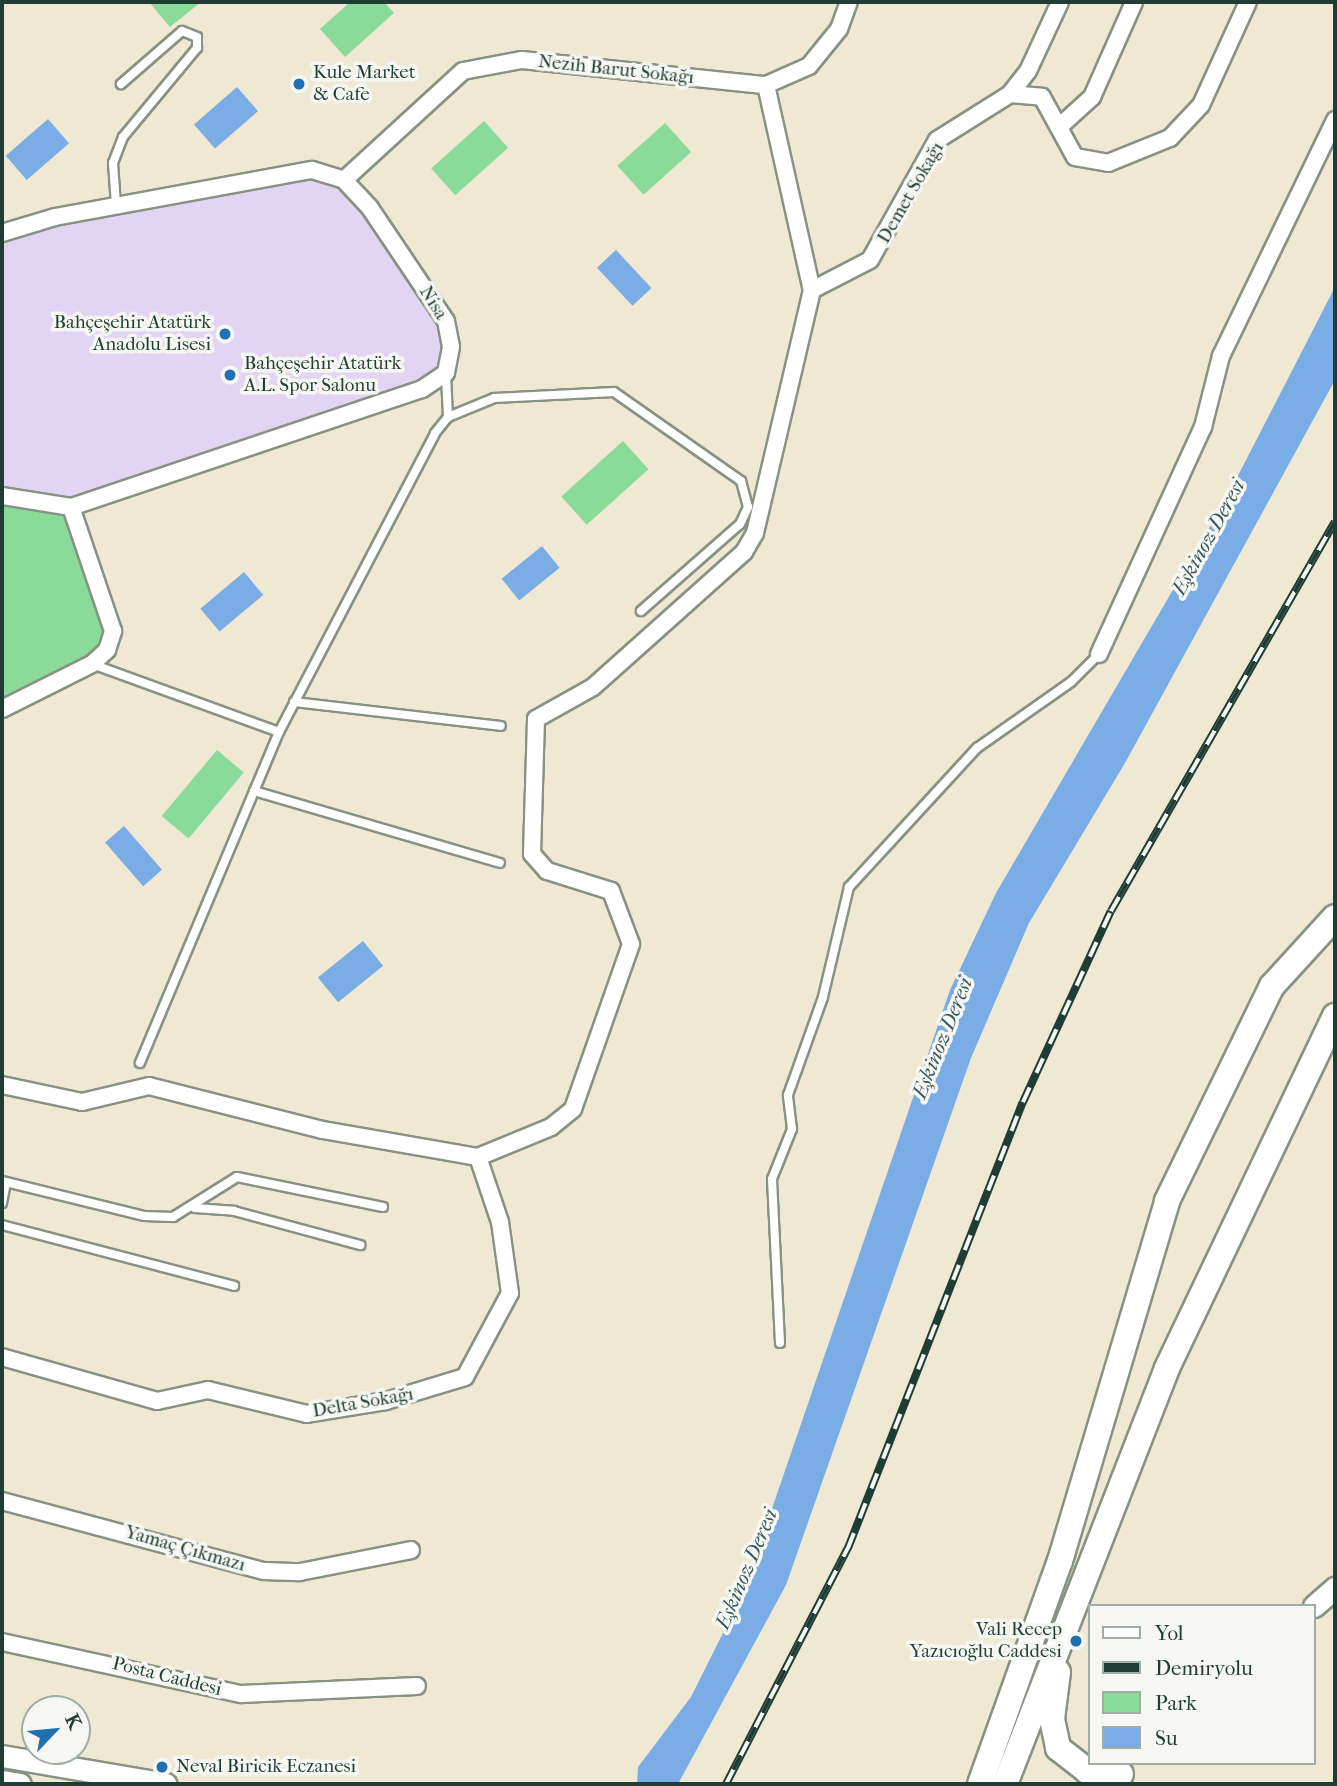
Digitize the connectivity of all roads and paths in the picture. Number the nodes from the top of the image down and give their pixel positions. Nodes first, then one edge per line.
1 (849, 2) edge
2 (1060, 2) edge
3 (1134, 2) edge
4 (1248, 2) edge
5 (121, 84) dead end
6 (766, 85) junction
7 (1010, 94) junction
8 (1335, 120) edge
9 (1059, 127) junction
10 (344, 180) junction
11 (116, 205) junction
12 (2, 233) edge
13 (812, 290) junction
14 (446, 373) junction
15 (448, 417) junction
16 (2, 496) edge
17 (71, 507) junction
18 (642, 611) dead end
19 (1099, 654) joint
20 (92, 664) junction
21 (294, 702) junction
22 (2, 709) edge
23 (501, 726) dead end
24 (279, 732) junction
25 (254, 791) junction
26 (500, 863) dead end
27 (1335, 917) edge
28 (1335, 1016) edge
29 (140, 1063) dead end
30 (2, 1085) edge
31 (478, 1157) junction
32 (4, 1182) edge
33 (2, 1203) edge
34 (383, 1207) dead end
35 (195, 1208) junction
36 (2, 1225) edge
37 (360, 1245) dead end
38 (234, 1286) dead end
39 (780, 1343) dead end
40 (2, 1357) edge
41 (2, 1501) edge
42 (411, 1550) dead end
43 (1335, 1588) edge
44 (1316, 1604) edge
45 (1064, 1634) junction
46 (2, 1643) edge
47 (417, 1686) dead end
48 (2, 1756) edge
49 (1125, 1776) edge
50 (2, 1781) edge
51 (20, 1784) edge
52 (166, 1784) edge
53 (980, 1784) edge
54 (1005, 1784) edge

1 - 6 street
2 - 7 street, Demet Sokağı
3 - 9 street
4 - 9 street
5 - 11 lane
6 - 10 street, Nezih Barut Sokağı
6 - 13 street
7 - 9 street
7 - 13 street, Demet Sokağı
8 - 19 street
10 - 11 street
10 - 14 street, Nisa
11 - 12 street
13 - 31 street
14 - 15 lane
14 - 17 street
15 - 18 lane
15 - 21 lane
16 - 17 street
17 - 20 street
19 - 39 lane
20 - 22 street
20 - 24 lane
21 - 23 lane
21 - 24 lane
24 - 25 lane
25 - 26 lane
25 - 29 lane
27 - 53 main road
28 - 45 main road
30 - 31 street
31 - 40 street, Delta Sokağı
32 - 33 lane
32 - 35 lane
34 - 35 lane
35 - 37 lane
36 - 38 lane
41 - 42 street, Yamaç Çıkmazı
43 - 44 main road
45 - 49 main road
45 - 54 main road
46 - 47 street, Posta Caddesi
48 - 52 main road
50 - 51 main road

